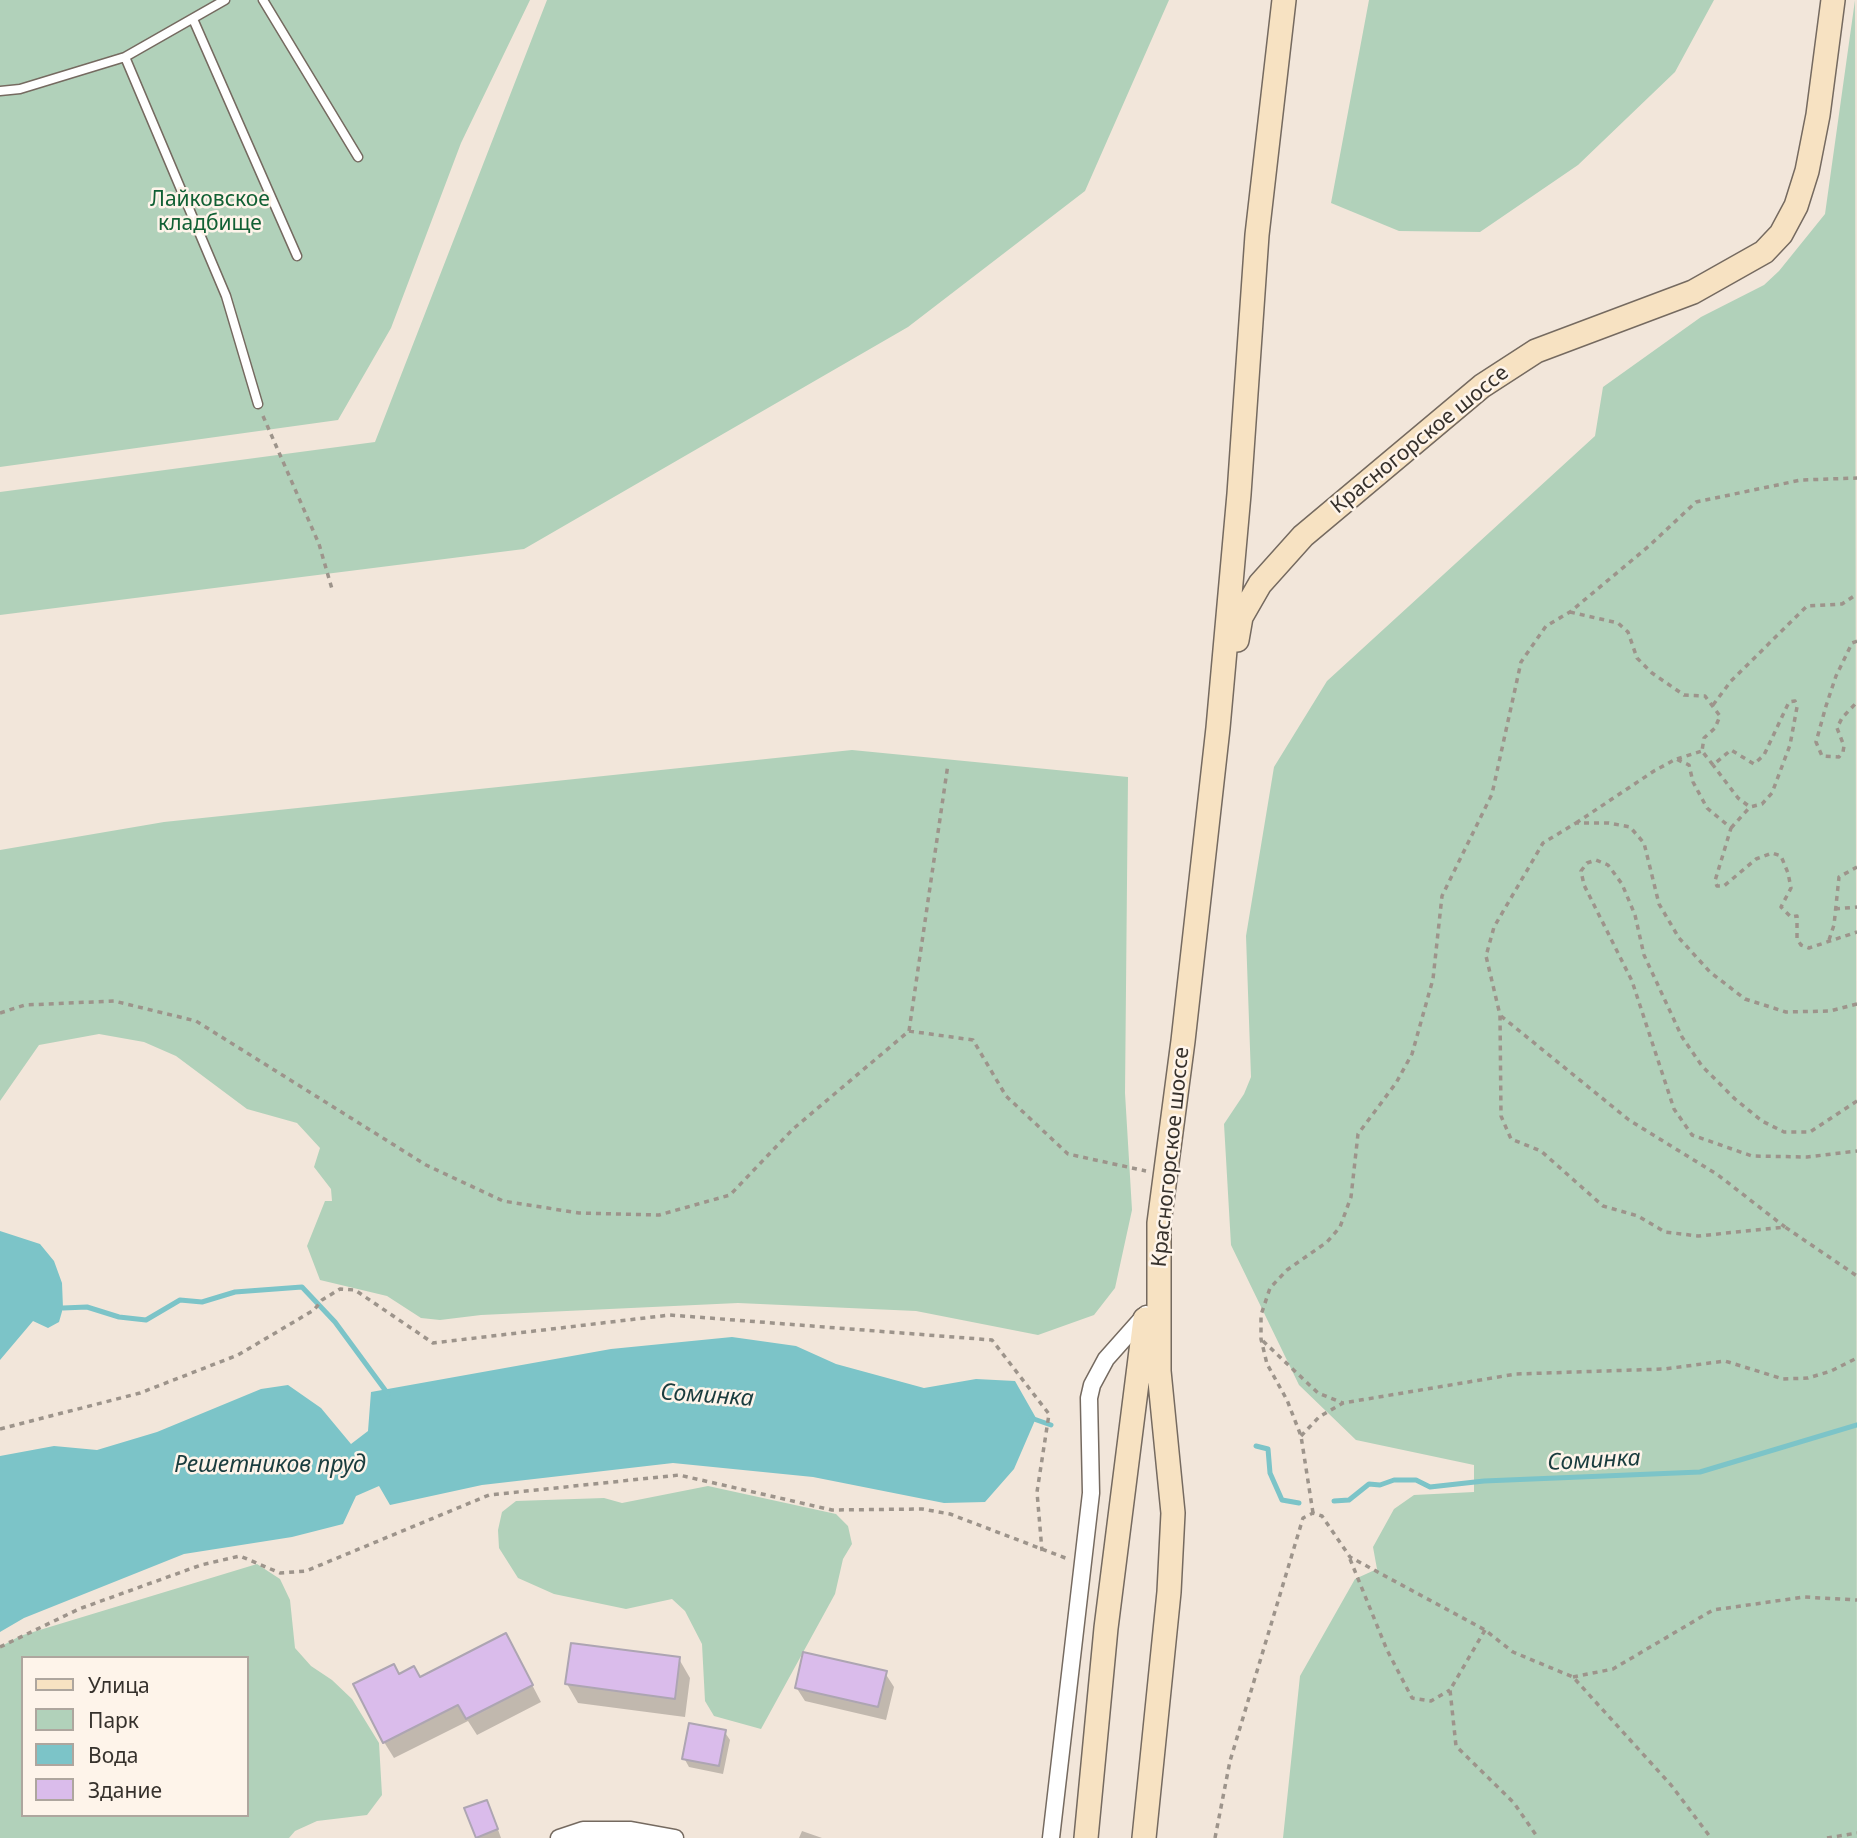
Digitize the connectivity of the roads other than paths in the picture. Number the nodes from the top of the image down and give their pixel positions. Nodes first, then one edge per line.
1 (225, 0) edge
2 (262, 0) edge
3 (1284, 0) edge
4 (1833, 0) edge
5 (193, 19) junction
6 (125, 57) junction
7 (0, 91) edge
8 (358, 157) dead end
9 (297, 256) dead end
10 (258, 404) road end
11 (1233, 560) junction
12 (1260, 584) junction
13 (1218, 728) junction
14 (1159, 1223) junction
15 (1146, 1314) junction
16 (559, 1838) edge
17 (675, 1838) edge
18 (1051, 1838) edge
19 (1086, 1838) edge
20 (1144, 1838) edge

1 - 5 lane
2 - 8 lane
3 - 11 main road, Красногорское шоссе
4 - 12 main road, Красногорское шоссе
5 - 6 lane
5 - 9 lane
6 - 7 lane
6 - 10 lane
11 - 12 main road
11 - 13 main road, Красногорское шоссе
12 - 13 main road, Красногорское шоссе
13 - 14 main road, Красногорское шоссе
14 - 15 main road
14 - 20 main road, Красногорское шоссе
15 - 18 street
15 - 19 main road
16 - 17 street

